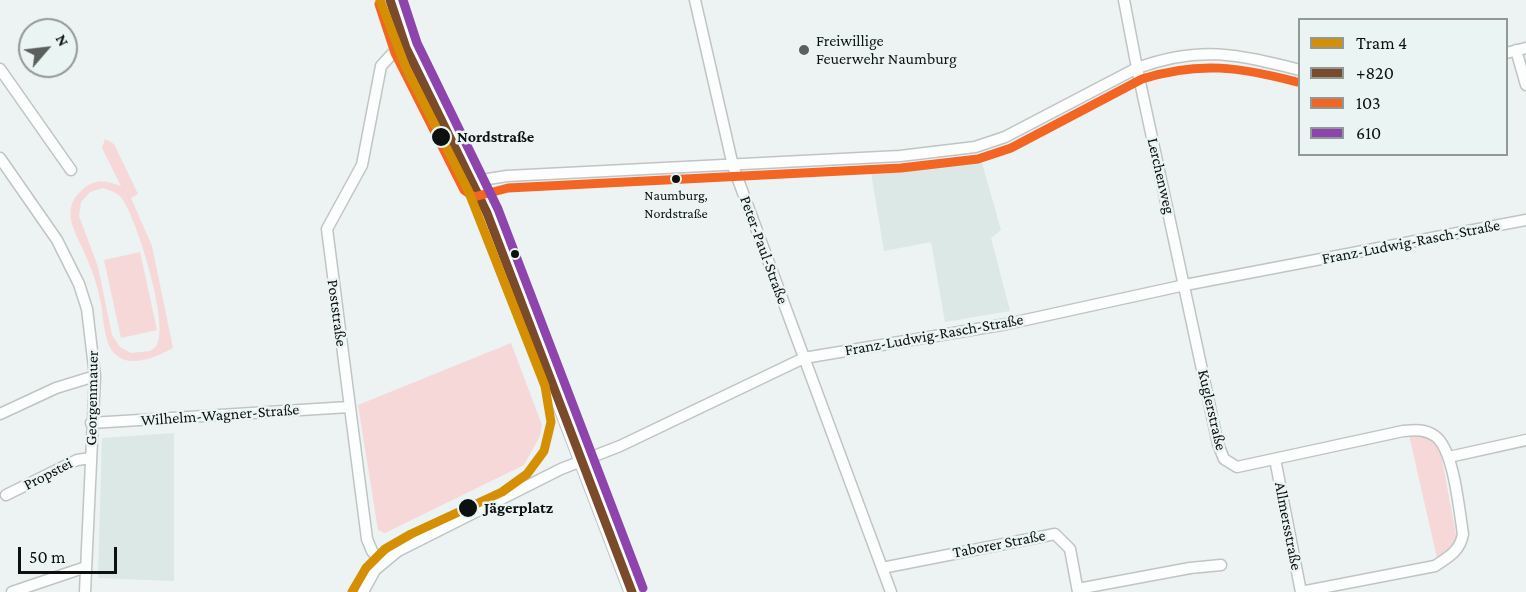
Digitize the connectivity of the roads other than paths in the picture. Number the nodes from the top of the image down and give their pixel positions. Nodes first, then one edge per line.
1 (390, 0) edge
2 (695, 0) edge
3 (1125, 0) edge
4 (406, 48) junction
5 (1516, 50) edge
6 (1137, 68) junction
7 (0, 69) edge
8 (1298, 70) edge
9 (1526, 85) edge
10 (0, 158) edge
11 (733, 166) junction
12 (71, 170) dead end
13 (475, 185) junction
14 (1526, 220) edge
15 (1185, 285) junction
16 (804, 358) junction
17 (95, 376) junction
18 (349, 406) junction
19 (0, 414) edge
20 (91, 423) junction
21 (1526, 440) edge
22 (1449, 457) junction
23 (91, 458) junction
24 (1275, 459) junction
25 (582, 461) junction
26 (6, 495) dead end
27 (381, 563) junction
28 (1221, 565) dead end
29 (86, 567) junction
30 (882, 568) junction
31 (1078, 591) edge
32 (12, 592) edge
33 (85, 592) edge
34 (363, 592) edge
35 (632, 592) edge
36 (891, 592) edge
37 (1301, 592) edge

1 - 4 main road
2 - 11 street, Peter-Paul-Straße
3 - 6 street, Lerchenweg
4 - 13 main road
4 - 18 street, Poststraße
5 - 9 street
6 - 8 street
6 - 11 street
6 - 15 street, Lerchenweg
7 - 12 street
10 - 17 street, Georgenmauer
11 - 13 street
11 - 16 street, Peter-Paul-Straße
13 - 25 main road
14 - 15 street, Franz-Ludwig-Rasch-Straße
15 - 16 street, Franz-Ludwig-Rasch-Straße
15 - 24 street, Kuglerstraße
16 - 25 street, Franz-Ludwig-Rasch-Straße
16 - 30 street
17 - 19 street
17 - 20 street, Georgenmauer
18 - 20 street, Wilhelm-Wagner-Straße
18 - 27 street, Poststraße
20 - 23 street, Georgenmauer
21 - 22 street
22 - 24 street, Kuglerstraße
22 - 37 street, Allmersstraße
23 - 26 street, Propstei
23 - 29 street, Georgenmauer
24 - 37 street, Allmersstraße
25 - 27 street, Franz-Ludwig-Rasch-Straße
25 - 35 main road
27 - 34 street
28 - 31 street
29 - 32 street
29 - 33 street, Georgenmauer
30 - 31 street, Taborer Straße
30 - 36 street

